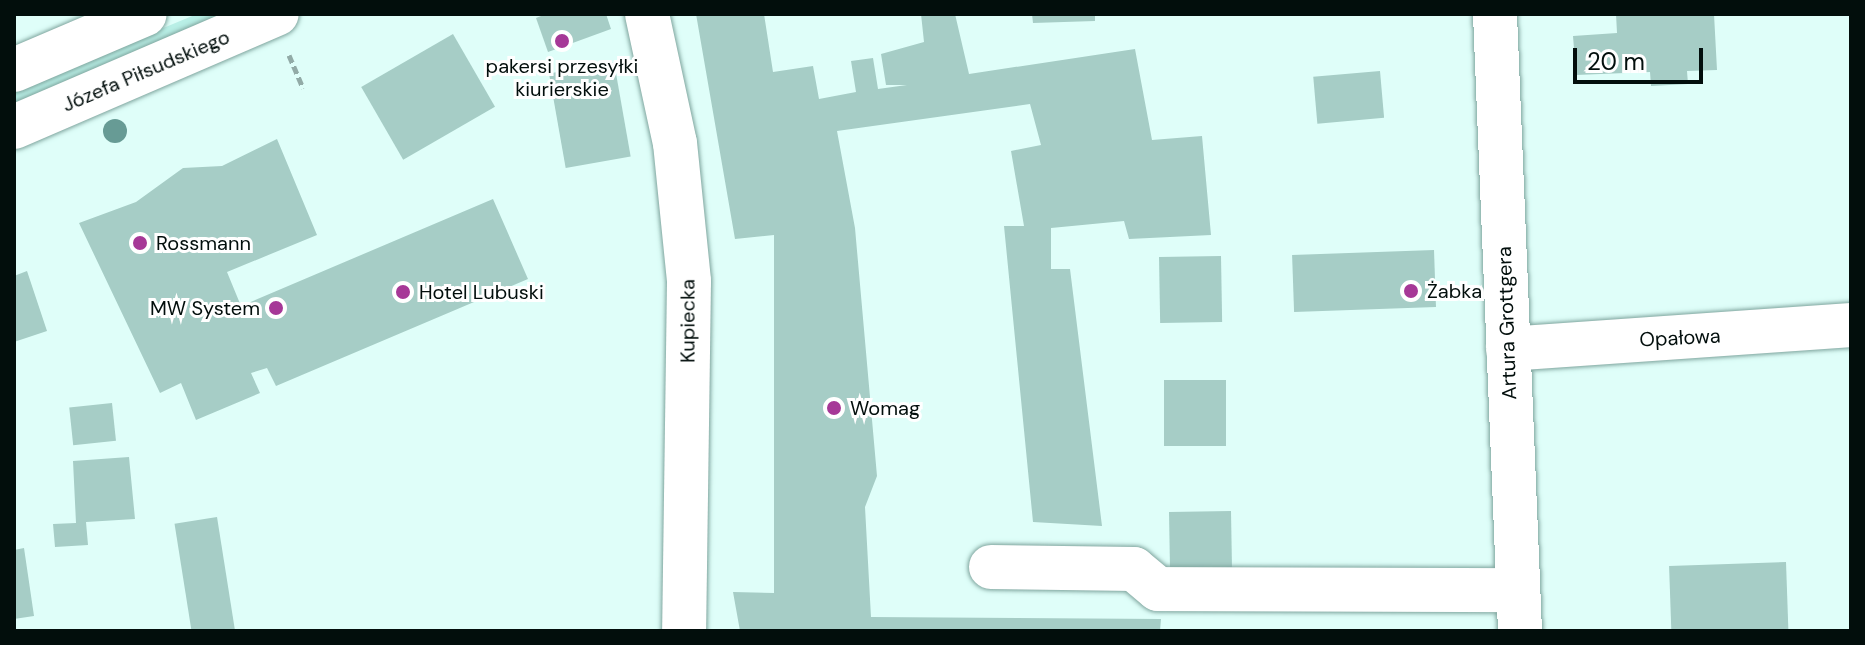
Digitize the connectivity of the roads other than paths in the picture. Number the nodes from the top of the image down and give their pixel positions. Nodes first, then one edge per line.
1 (145, 14) edge
2 (277, 14) edge
3 (647, 14) edge
4 (1495, 14) edge
5 (14, 70) edge
6 (14, 127) edge
7 (1851, 325) edge
8 (1508, 349) junction
9 (991, 567) dead end
10 (1519, 610) edge
11 (684, 631) edge

1 - 5 street
2 - 6 street, Józefa Piłsudskiego
3 - 11 street, Kupiecka
4 - 8 street, Artura Grottgera
7 - 8 street, Opałowa
8 - 10 street, Artura Grottgera
9 - 10 street

